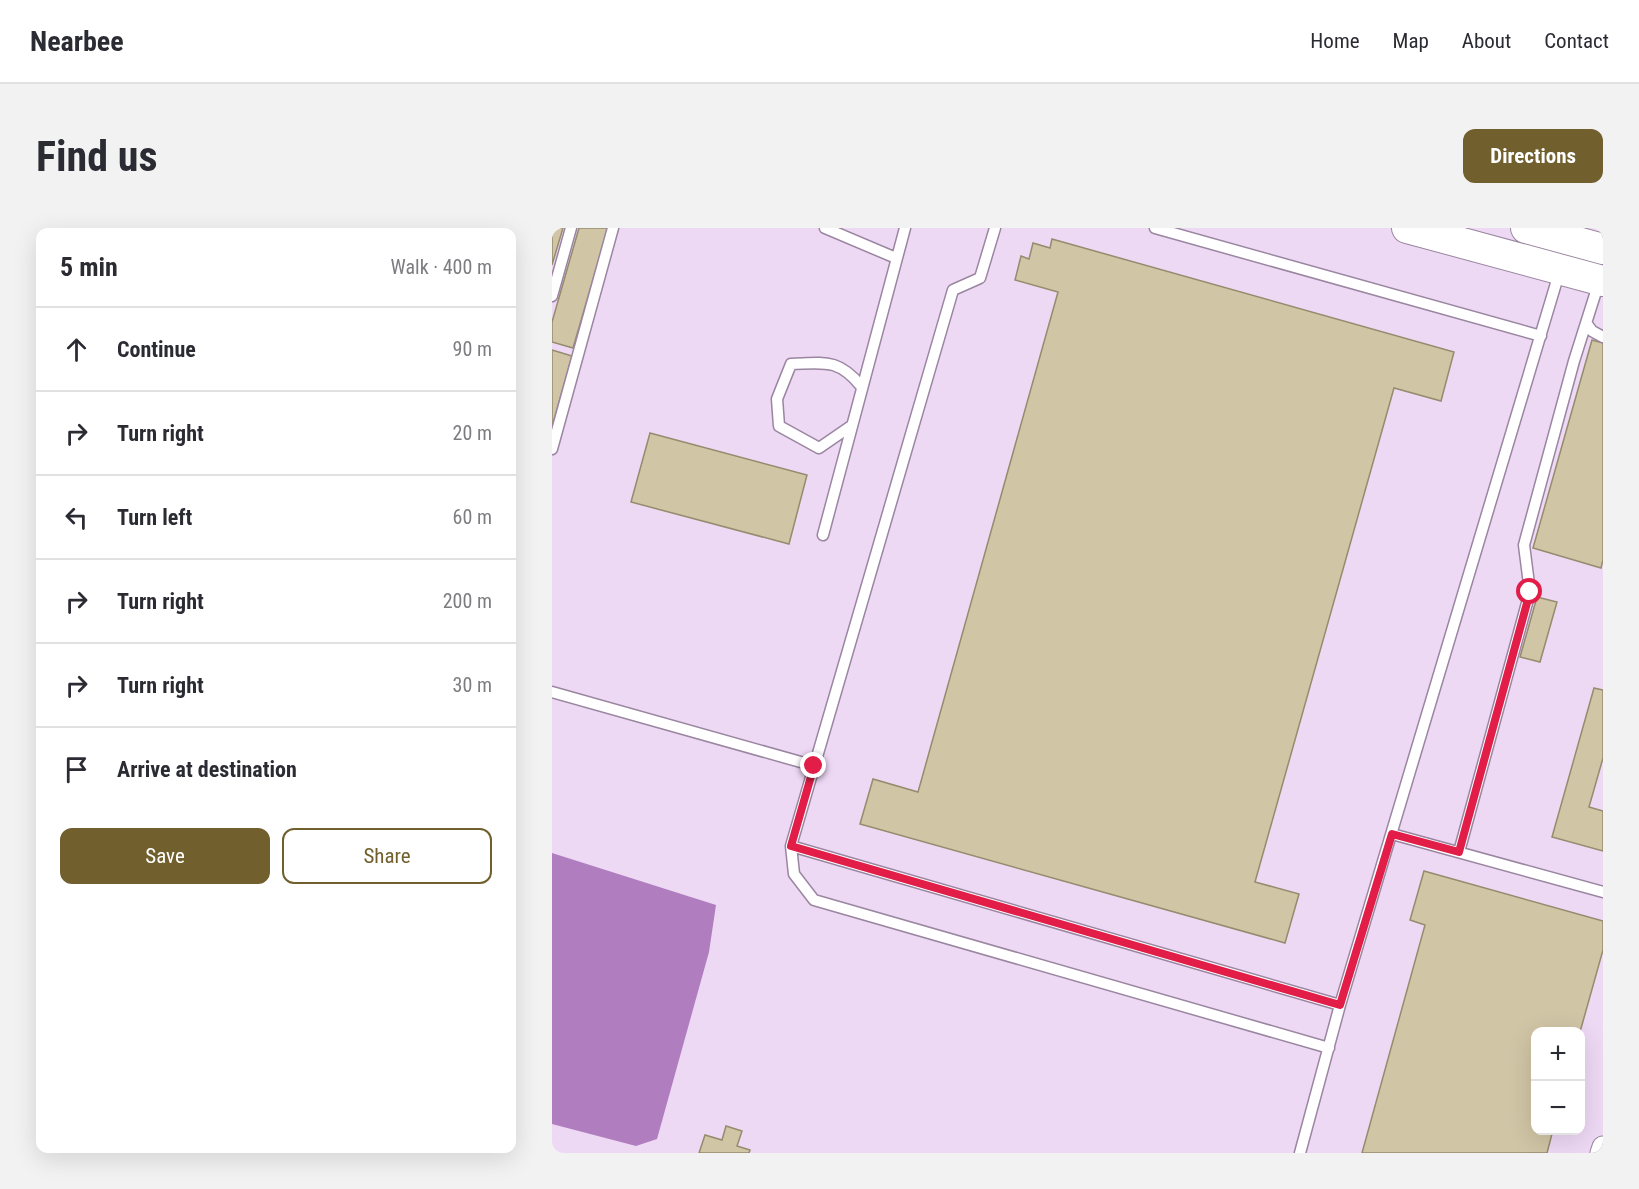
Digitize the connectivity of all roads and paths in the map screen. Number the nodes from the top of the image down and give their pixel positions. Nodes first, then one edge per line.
1 (571, 228) edge
2 (613, 228) edge
3 (825, 228) edge
4 (905, 228) edge
5 (994, 228) edge
6 (1155, 228) edge
7 (1407, 228) edge
8 (1526, 228) edge
9 (1603, 249) edge
10 (896, 258) junction
11 (1560, 270) junction
12 (1602, 274) edge
13 (552, 296) edge
14 (1587, 324) junction
15 (1541, 336) junction
16 (1603, 337) edge
17 (861, 386) junction
18 (851, 426) junction
19 (552, 449) edge
20 (822, 535) dead end
21 (552, 692) edge
22 (814, 766) junction
23 (1392, 834) junction
24 (791, 846) junction
25 (1459, 852) junction
26 (1603, 892) edge
27 (1340, 1005) junction
28 (1329, 1048) junction
29 (1603, 1147) edge
30 (1300, 1153) edge
31 (1601, 1153) edge

1 - 13 lane
2 - 19 lane
3 - 10 lane
4 - 10 lane
5 - 22 lane
6 - 15 lane
7 - 11 street
8 - 9 street
10 - 17 lane
11 - 12 street
11 - 15 lane
12 - 14 lane
14 - 16 lane
14 - 25 lane
15 - 23 lane
17 - 18 lane
17 - 18 lane
18 - 20 lane
21 - 22 lane
22 - 24 lane
23 - 25 lane
23 - 27 lane
24 - 27 lane
24 - 28 lane
25 - 26 lane
27 - 28 lane
28 - 30 lane
29 - 31 street

